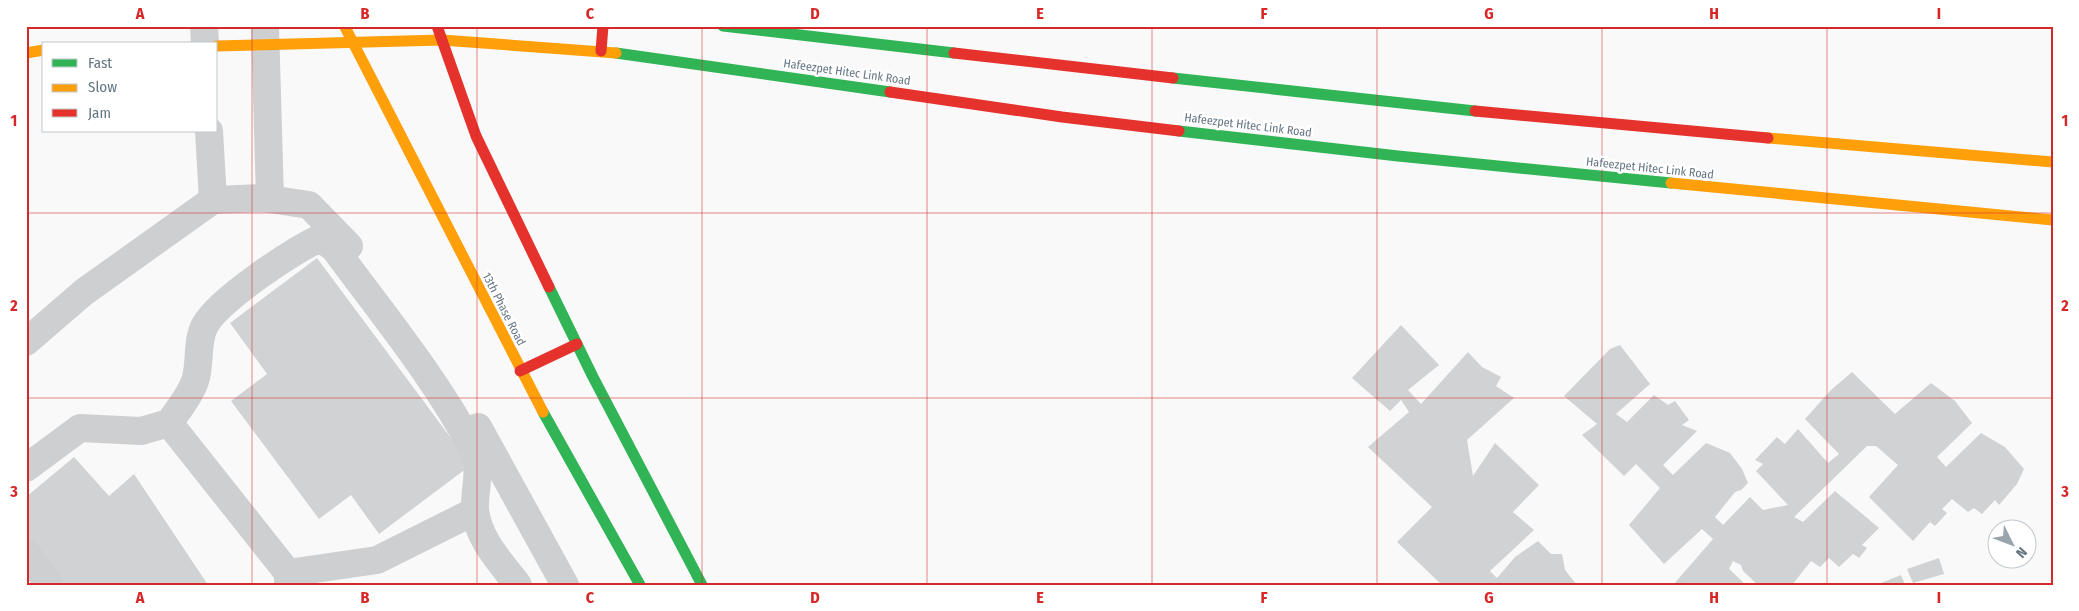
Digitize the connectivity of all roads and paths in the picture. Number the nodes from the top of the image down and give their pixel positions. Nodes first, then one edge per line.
1 (204, 26) edge
2 (344, 26) edge
3 (437, 26) edge
4 (603, 26) edge
5 (723, 26) edge
6 (266, 36) edge
7 (442, 40) junction
8 (205, 42) edge
9 (352, 42) junction
10 (218, 46) edge
11 (42, 50) edge
12 (601, 51) junction
13 (26, 53) edge
14 (209, 132) edge
15 (2053, 162) edge
16 (270, 198) junction
17 (213, 200) junction
18 (2053, 220) edge
19 (26, 342) edge
20 (577, 344) junction
21 (520, 372) junction
22 (169, 423) junction
23 (26, 468) edge
24 (475, 511) junction
25 (26, 553) edge
26 (288, 579) edge
27 (50, 585) edge
28 (518, 585) edge
29 (565, 585) edge
30 (640, 585) edge
31 (702, 585) edge

1 - 8 street
2 - 9 main road, 13th Phase Road
3 - 7 main road
4 - 12 main road
5 - 15 main road
6 - 9 main road, Hafeezpet Hitec Link Road
6 - 10 main road, Hafeezpet Hitec Link Road
6 - 16 street
7 - 9 main road, Hafeezpet Hitec Link Road
7 - 12 main road, Hafeezpet Hitec Link Road
7 - 20 main road
9 - 21 main road, 13th Phase Road
11 - 13 main road
12 - 18 main road, Hafeezpet Hitec Link Road
14 - 17 street
16 - 17 street
16 - 29 street
17 - 19 street
20 - 21 main road
20 - 31 main road
21 - 30 main road, 13th Phase Road
22 - 23 street
22 - 24 street
22 - 26 street
24 - 26 street
24 - 28 street
25 - 27 street

